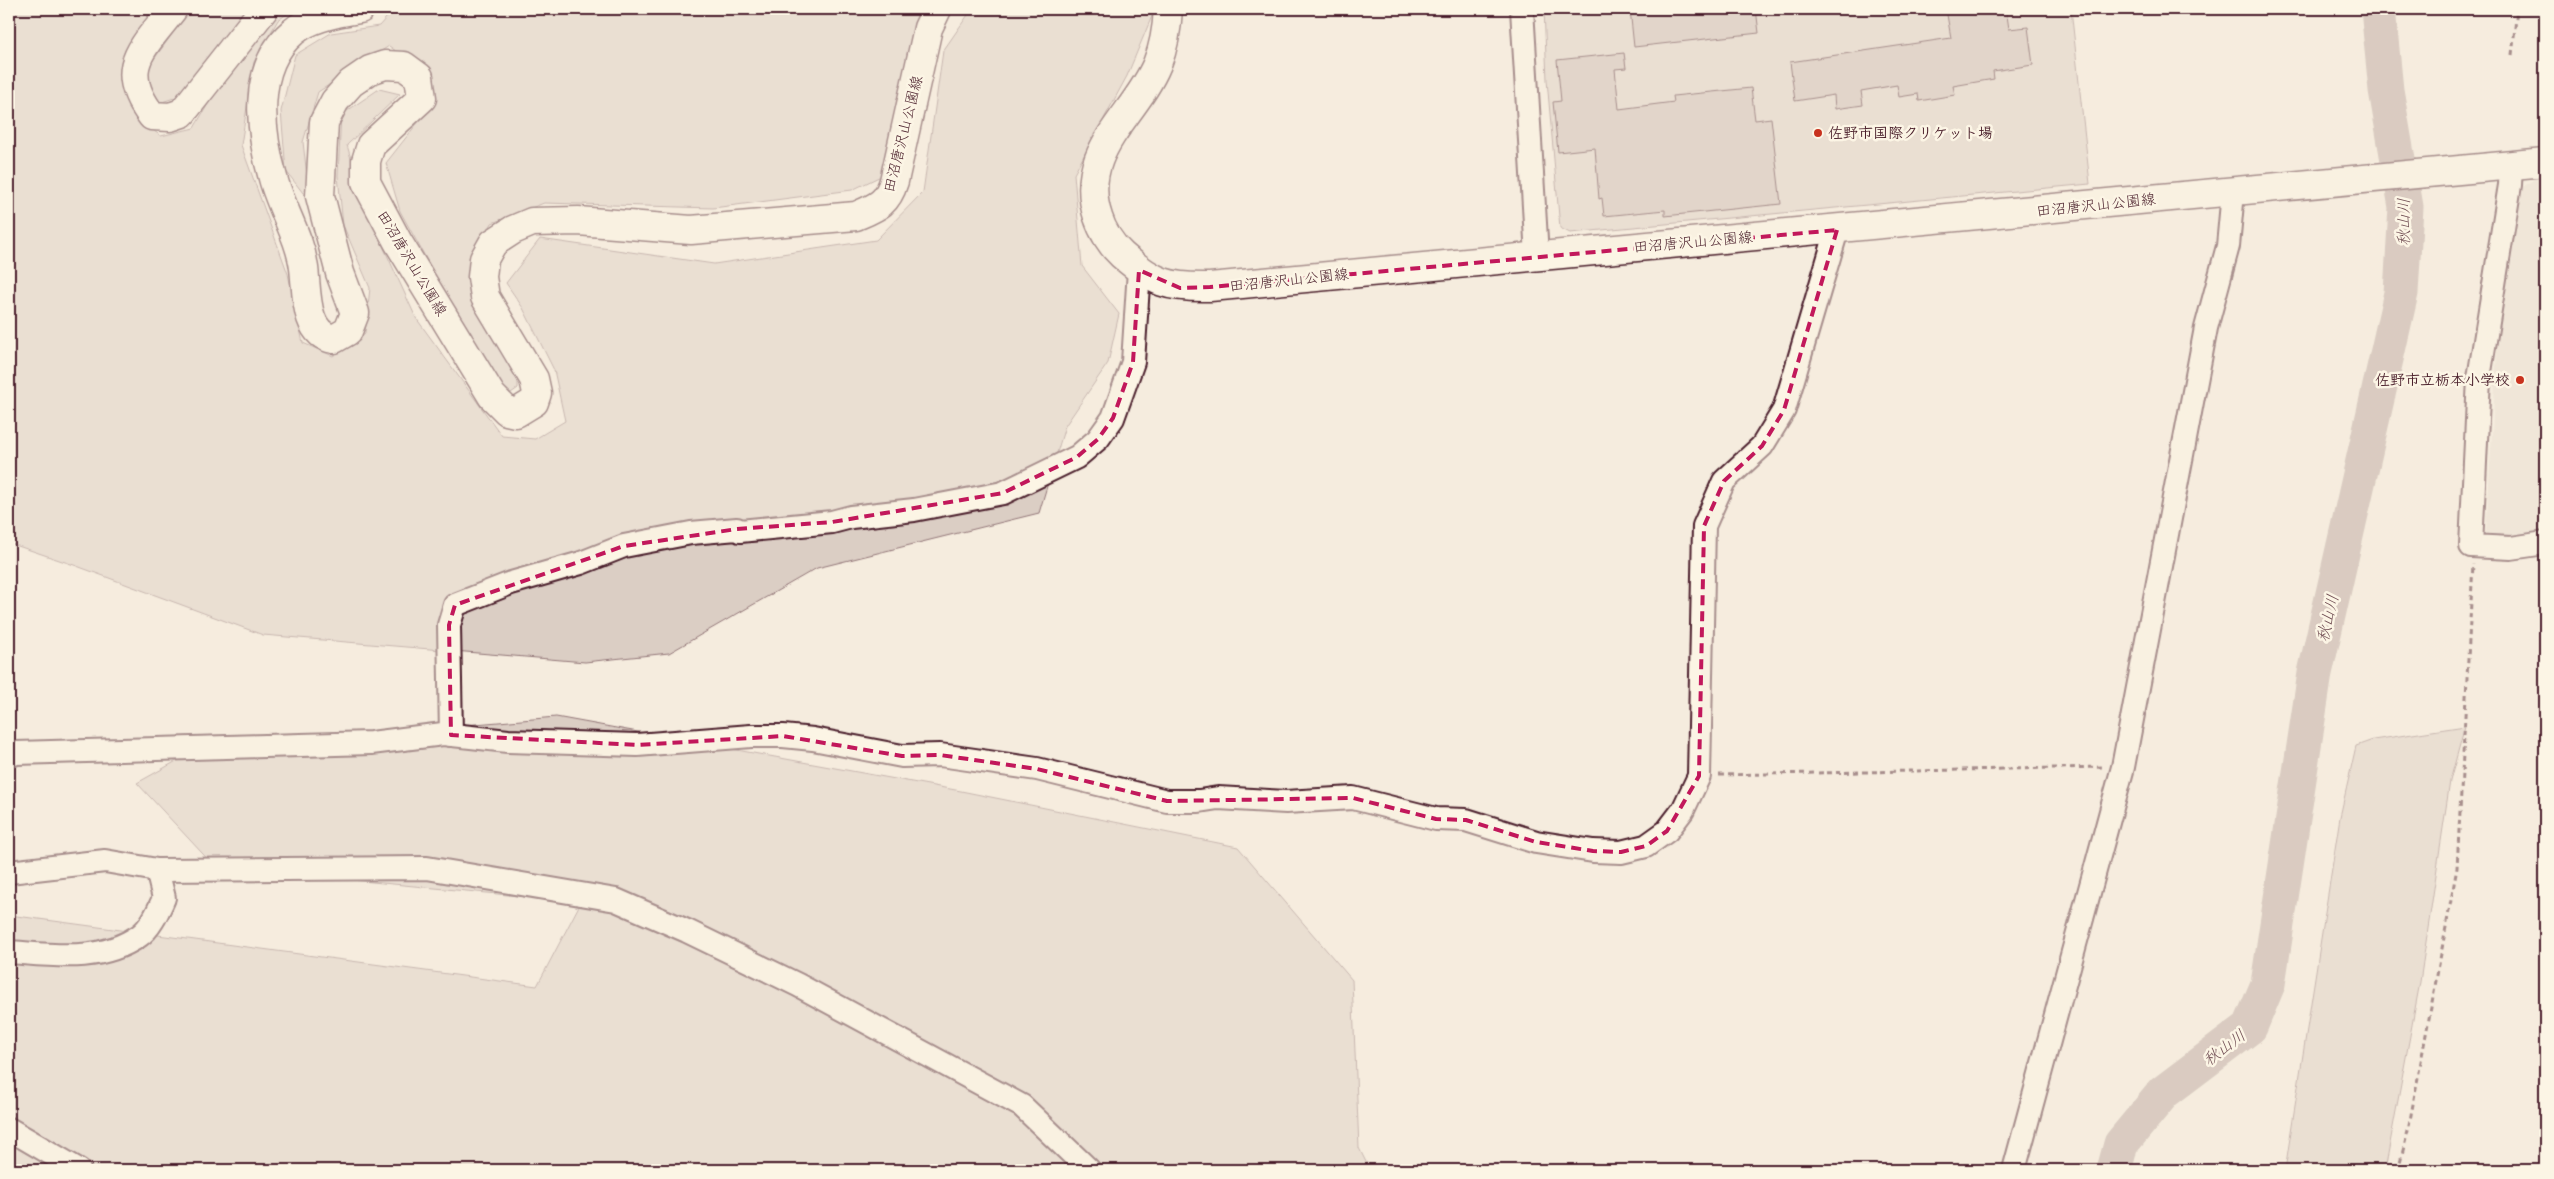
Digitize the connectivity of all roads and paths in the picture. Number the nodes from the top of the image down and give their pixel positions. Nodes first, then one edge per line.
1 (173, 9) edge
2 (264, 9) edge
3 (360, 9) edge
4 (937, 9) edge
5 (1168, 9) edge
6 (1522, 9) edge
7 (2517, 9) edge
8 (2512, 54) dead end
9 (2545, 162) edge
10 (2506, 166) junction
11 (2233, 192) junction
12 (1837, 230) junction
13 (1537, 256) junction
14 (1139, 270) junction
15 (2545, 543) edge
16 (2471, 546) junction
17 (451, 735) junction
18 (9, 756) edge
19 (2123, 767) junction
20 (1699, 776) junction
21 (157, 870) junction
22 (9, 872) edge
23 (9, 952) edge
24 (9, 1129) edge
25 (79, 1170) edge
26 (1089, 1170) edge
27 (2014, 1170) edge
28 (2398, 1170) edge

1 - 2 main road
3 - 4 main road, 田沼唐沢山公園線
5 - 14 main road, 田沼唐沢山公園線
6 - 13 street
7 - 8 path
9 - 10 main road, 田沼唐沢山公園線
10 - 11 main road, 田沼唐沢山公園線
10 - 16 street
11 - 12 main road, 田沼唐沢山公園線
11 - 19 street
12 - 13 main road, 田沼唐沢山公園線
12 - 20 street
13 - 14 main road, 田沼唐沢山公園線
14 - 17 street
15 - 16 street
16 - 28 path
17 - 18 street
17 - 20 street
19 - 20 path
19 - 27 street
21 - 22 street
21 - 23 street
21 - 26 street
24 - 25 street

